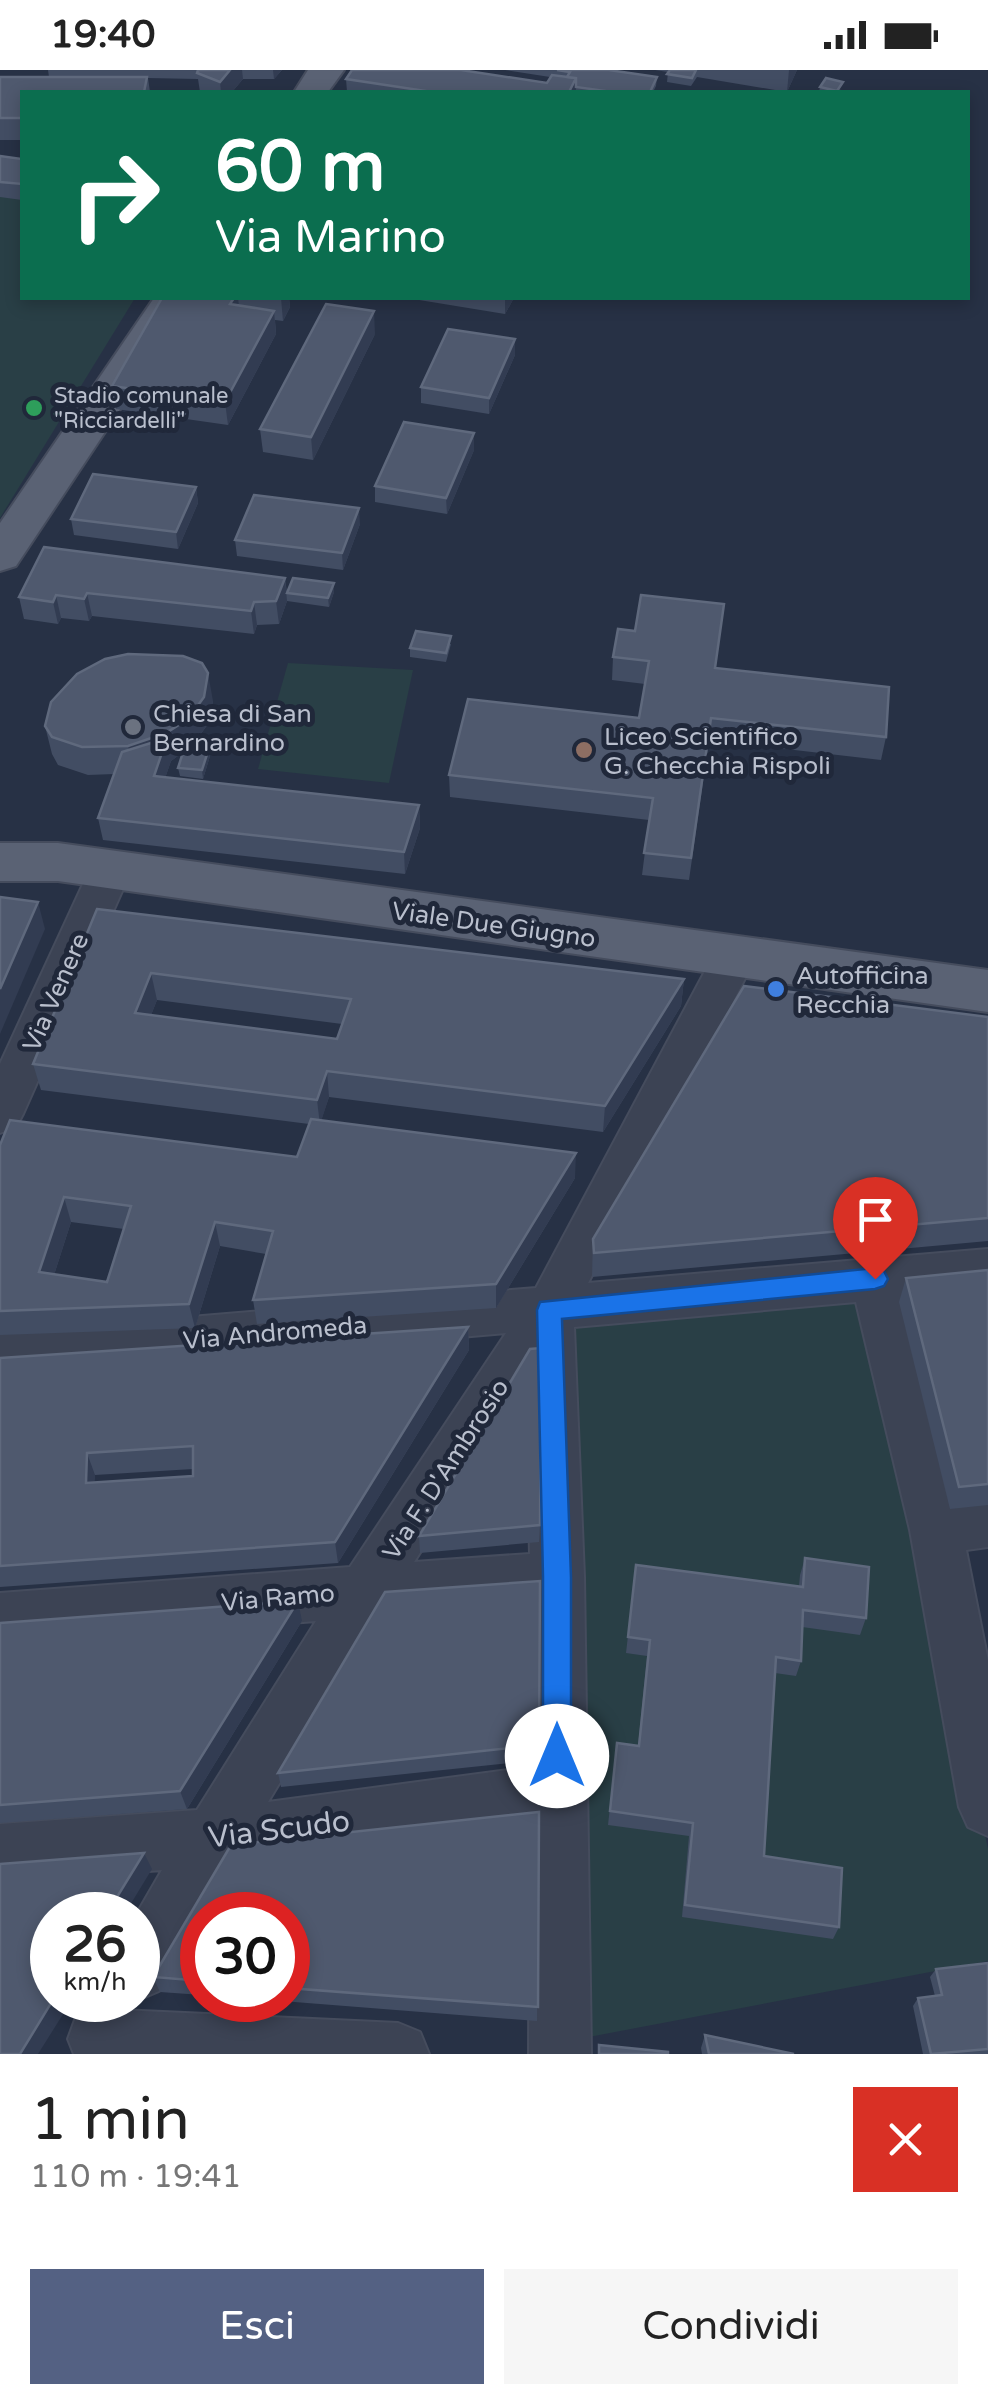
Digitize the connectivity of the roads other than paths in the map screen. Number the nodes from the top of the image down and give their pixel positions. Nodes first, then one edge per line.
1 (173, 300) edge
2 (0, 556) edge
3 (0, 862) edge
4 (110, 871) junction
5 (734, 957) junction
6 (988, 991) edge
7 (0, 1114) edge
8 (988, 1270) edge
9 (875, 1279) junction
10 (549, 1310) junction
11 (0, 1354) edge
12 (988, 1524) edge
13 (936, 1530) junction
14 (557, 1577) junction
15 (366, 1590) junction
16 (0, 1618) edge
17 (984, 1771) edge
18 (557, 1792) junction
19 (213, 1838) junction
20 (0, 1852) edge
21 (160, 1931) edge
22 (102, 2031) edge
23 (398, 2054) edge
24 (560, 2054) edge

1 - 2 main road
3 - 4 main road, Viale Due Giugno
4 - 5 main road, Viale Due Giugno
4 - 7 street, Via Venere
5 - 6 main road, Viale Due Giugno
5 - 10 street, Via F. D'Ambrosio
8 - 9 street, Via Andromeda
9 - 10 street, Via Andromeda
9 - 13 street
10 - 11 street, Via Andromeda
10 - 14 street
10 - 15 street, Via F. D'Ambrosio
12 - 13 street
13 - 17 street
14 - 15 street, Via Ramo
14 - 18 street
15 - 16 street, Via Ramo
15 - 19 street, Via F. D'Ambrosio
18 - 19 street, Via Scudo
18 - 24 street
19 - 20 street, Via Scudo
19 - 21 street, Via F. D'Ambrosio
22 - 23 street

